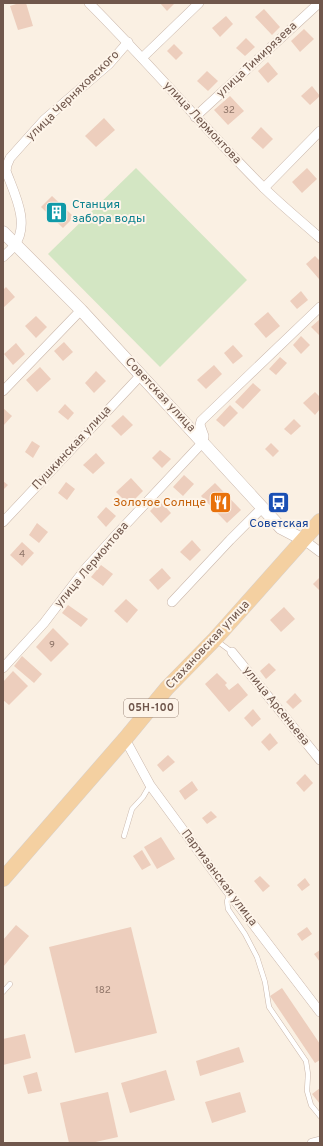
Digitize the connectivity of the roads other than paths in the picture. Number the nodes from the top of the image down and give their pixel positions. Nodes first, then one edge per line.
1 (89, 3) edge
2 (199, 3) edge
3 (319, 3) edge
4 (128, 42) junction
5 (142, 58) junction
6 (195, 117) junction
7 (320, 131) edge
8 (264, 188) junction
9 (3, 232) edge
10 (320, 238) edge
11 (15, 245) junction
12 (3, 257) edge
13 (320, 307) edge
14 (81, 310) junction
15 (141, 375) junction
16 (3, 391) edge
17 (203, 442) junction
18 (262, 508) junction
19 (320, 521) edge
20 (3, 522) edge
21 (304, 540) junction
22 (320, 552) edge
23 (172, 602) dead end
24 (215, 640) junction
25 (232, 652) joint
26 (3, 668) edge
27 (125, 739) junction
28 (320, 760) edge
29 (150, 785) junction
30 (124, 836) dead end
31 (3, 879) edge
32 (230, 894) junction
33 (10, 984) dead end
34 (3, 992) edge
35 (320, 1012) edge
36 (320, 1116) edge
37 (320, 1141) edge
38 (312, 1143) edge

1 - 4 street, улица Лермонтова
2 - 5 street
3 - 6 street, улица Тимирязева
4 - 5 street, улица Лермонтова
4 - 11 street, улица Черняховского
5 - 6 street, улица Лермонтова
6 - 8 street, улица Лермонтова
7 - 8 street
8 - 10 street, улица Лермонтова
9 - 11 street, Советская улица
11 - 12 street, улица Черняховского
11 - 14 street, Советская улица
13 - 17 street
14 - 15 street, Советская улица
14 - 16 street
15 - 17 street, Советская улица
15 - 20 street, Пушкинская улица
17 - 18 street, Советская улица
17 - 26 street, улица Лермонтова
18 - 21 street, Советская улица
18 - 23 street
19 - 21 main road, Стахановская улица / 05Н-100
21 - 22 street, Советская улица
21 - 24 main road, Стахановская улица / 05Н-100
24 - 25 lane
24 - 27 main road, Стахановская улица / 05Н-100
25 - 28 street, улица Арсеньева
27 - 29 street, Партизанская улица
27 - 31 main road, Стахановская улица / 05Н-100
29 - 30 lane
29 - 32 street, Партизанская улица
32 - 35 street, Партизанская улица
32 - 36 lane
33 - 34 lane
37 - 38 street

